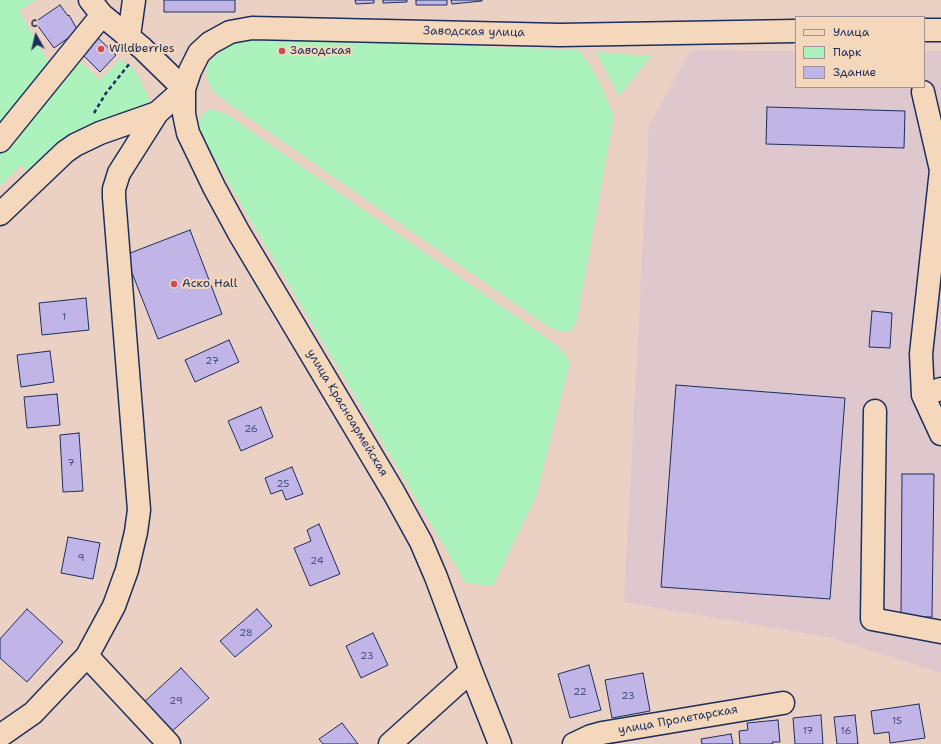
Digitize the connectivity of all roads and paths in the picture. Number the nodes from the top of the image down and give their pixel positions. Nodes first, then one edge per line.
1 (134, 0) edge
2 (96, 8) edge
3 (925, 30) edge
4 (941, 30) edge
5 (795, 32) edge
6 (135, 42) junction
7 (184, 89) junction
8 (923, 92) dead end
9 (157, 113) junction
10 (92, 117) dead end
11 (0, 141) edge
12 (941, 170) edge
13 (0, 214) edge
14 (932, 392) edge
15 (875, 411) dead end
16 (941, 434) edge
17 (941, 632) edge
18 (87, 656) junction
19 (470, 671) junction
20 (783, 703) dead end
21 (0, 736) edge
22 (169, 744) edge
23 (390, 744) edge
24 (500, 744) edge
25 (574, 744) edge

1 - 6 street
2 - 6 street
2 - 11 street
3 - 4 street
5 - 7 street, Заводская улица
6 - 7 street
6 - 10 path
7 - 9 street
7 - 19 street, улица Красноармейская
8 - 12 street
9 - 13 street
9 - 18 street
12 - 14 street
14 - 16 street
15 - 17 street
18 - 21 street
18 - 22 street
19 - 23 street
19 - 24 street, улица Красноармейская
20 - 25 street, улица Пролетарская

